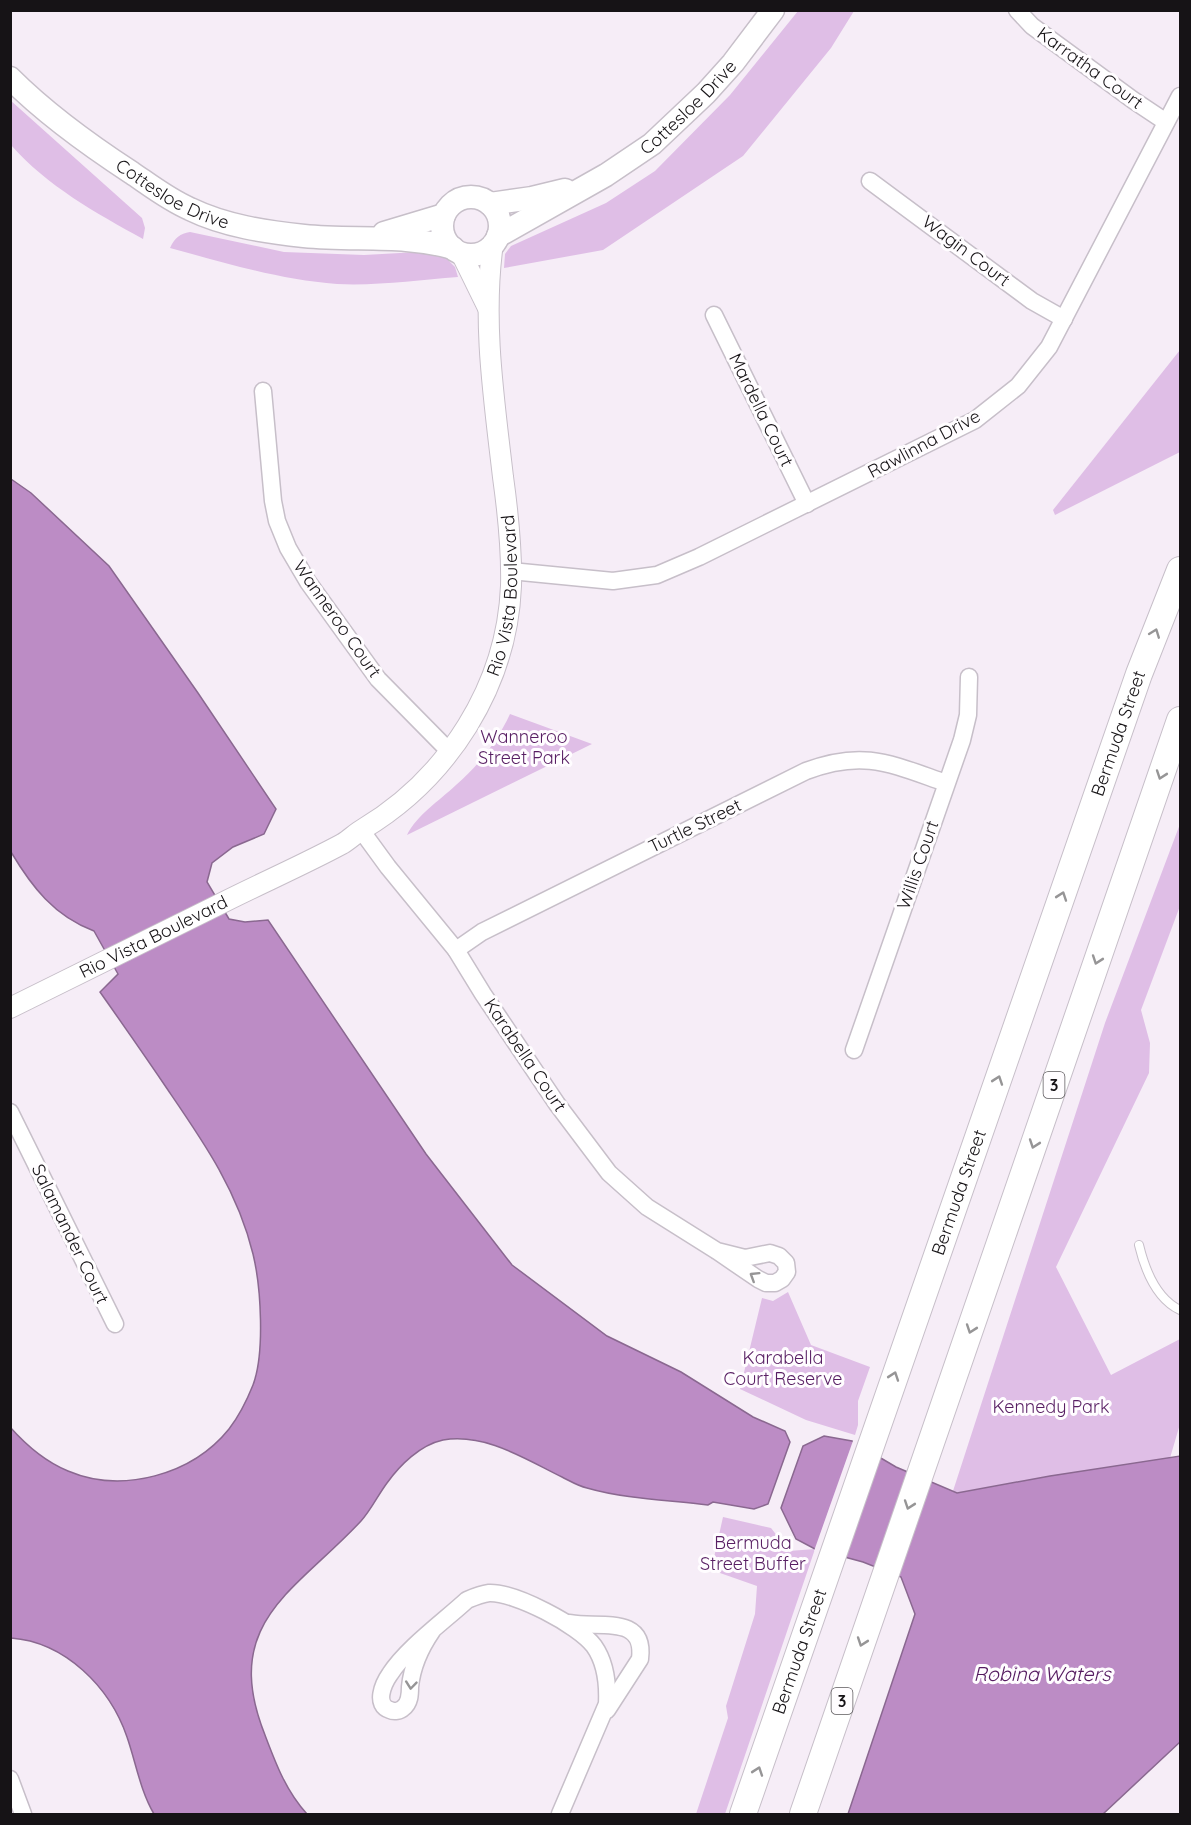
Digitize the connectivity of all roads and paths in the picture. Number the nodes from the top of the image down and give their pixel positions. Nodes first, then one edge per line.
1 (773, 10) edge
2 (1017, 10) edge
3 (10, 78) edge
4 (1180, 96) edge
5 (1166, 122) junction
6 (870, 180) dead end
7 (586, 185) junction
8 (490, 204) junction
9 (444, 214) junction
10 (365, 239) junction
11 (496, 239) junction
12 (457, 251) junction
13 (488, 308) junction
14 (714, 315) dead end
15 (1064, 320) junction
16 (263, 391) dead end
17 (807, 504) junction
18 (1180, 570) edge
19 (511, 571) junction
20 (969, 677) dead end
21 (1180, 720) edge
22 (450, 752) junction
23 (946, 783) junction
24 (360, 830) junction
25 (456, 950) junction
26 (105, 957) junction
27 (10, 999) edge
28 (10, 1008) edge
29 (854, 1050) dead end
30 (10, 1112) edge
31 (1139, 1245) dead end
32 (717, 1251) dead end
33 (1180, 1310) edge
34 (115, 1324) dead end
35 (564, 1621) junction
36 (625, 1627) junction
37 (432, 1631) dead end
38 (597, 1652) junction
39 (603, 1716) junction
40 (10, 1779) edge
41 (22, 1815) edge
42 (560, 1815) edge
43 (743, 1815) edge
44 (803, 1815) edge

1 - 7 main road, Cottesloe Drive
2 - 5 street, Karratha Court
3 - 10 main road, Cottesloe Drive
4 - 5 street, Rawlinna Drive
5 - 15 street, Rawlinna Drive
6 - 15 street, Wagin Court
7 - 8 main road, Cottesloe Drive
7 - 11 main road, Cottesloe Drive
8 - 9 main road
8 - 11 main road
9 - 10 main road, Cottesloe Drive
9 - 12 main road
10 - 12 main road, Cottesloe Drive
11 - 12 main road
11 - 13 street, Rio Vista Boulevard
12 - 13 street, Rio Vista Boulevard
13 - 19 street, Rio Vista Boulevard
14 - 17 street, Mardella Court
15 - 17 street, Rawlinna Drive
16 - 22 street, Wanneroo Court
17 - 19 street, Rawlinna Drive
43 -> 18 main road, Bermuda Street
19 - 22 street, Rio Vista Boulevard
20 - 23 street, Willis Court
21 -> 44 main road, 3
22 - 24 street, Rio Vista Boulevard
23 - 25 street, Turtle Street
23 - 29 street, Willis Court
24 - 25 street, Karabella Court
24 - 26 street, Rio Vista Boulevard
25 - 32 street, Karabella Court
26 - 27 street, Rio Vista Boulevard
26 - 28 street, Rio Vista Boulevard
30 - 34 street, Salamander Court
31 - 33 lane
35 - 36 street
35 - 37 street
35 - 38 street
36 - 38 street
36 - 39 street
38 - 39 street
39 - 42 street
40 - 41 street

